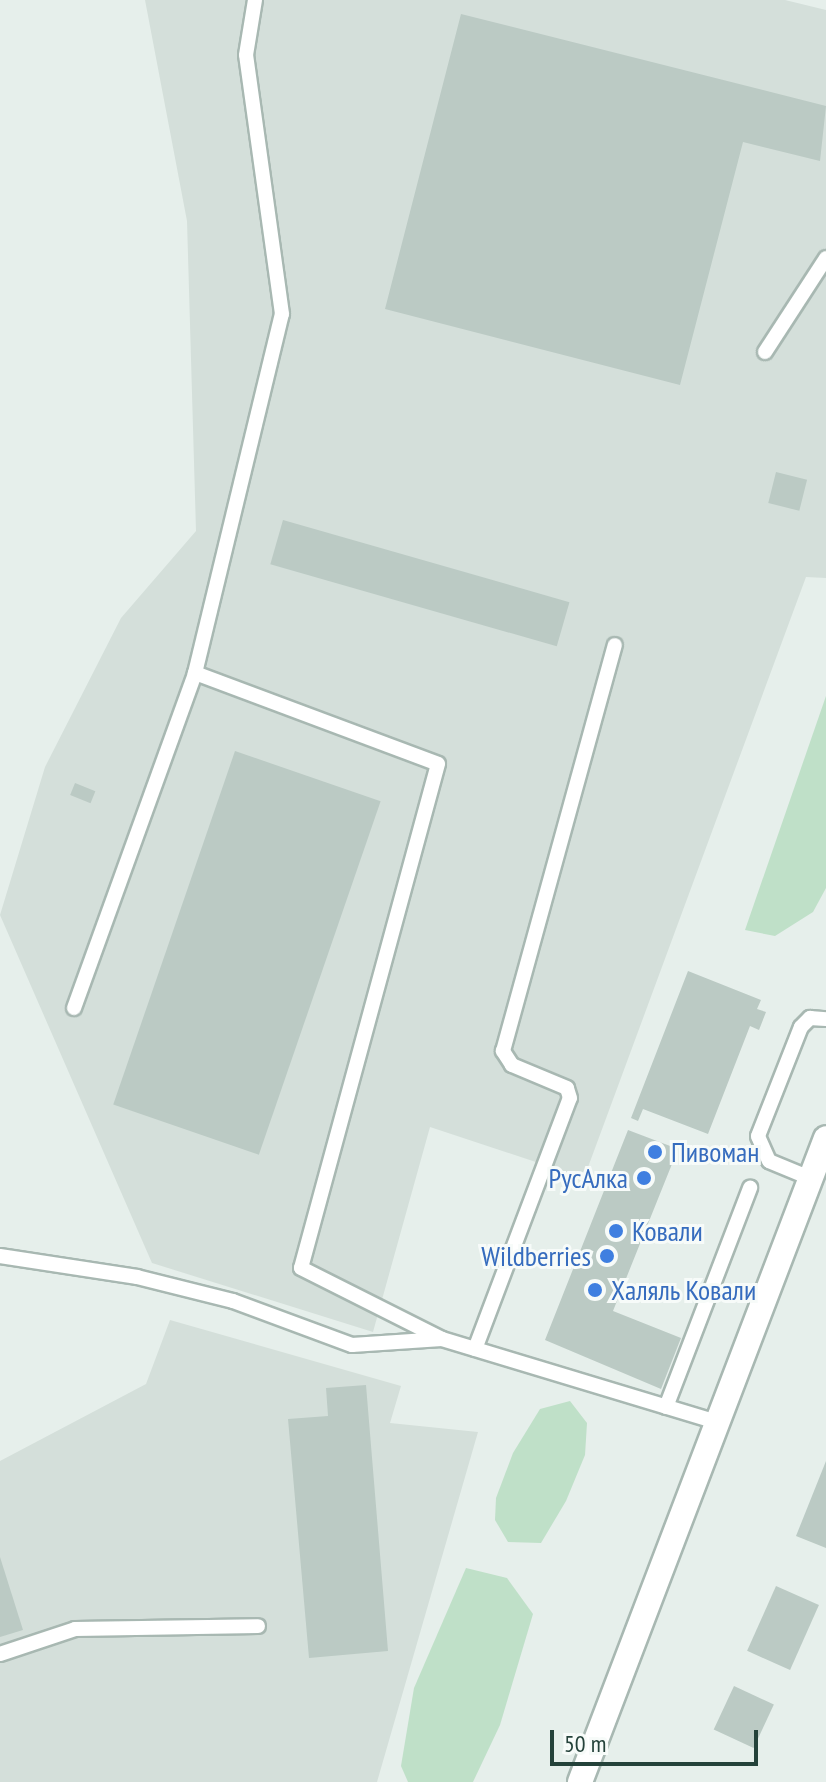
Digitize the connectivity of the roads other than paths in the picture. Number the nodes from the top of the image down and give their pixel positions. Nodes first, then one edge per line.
1 (255, 0) edge
2 (826, 258) edge
3 (765, 352) dead end
4 (615, 645) dead end
5 (195, 673) junction
6 (74, 1008) dead end
7 (826, 1019) edge
8 (826, 1138) edge
9 (810, 1178) junction
10 (750, 1188) dead end
11 (0, 1256) edge
12 (442, 1339) junction
13 (475, 1349) junction
14 (666, 1407) junction
15 (717, 1422) junction
16 (258, 1626) dead end
17 (0, 1654) edge
18 (580, 1782) edge

1 - 5 lane
2 - 3 lane
4 - 13 lane
5 - 6 lane
5 - 12 lane
7 - 9 lane
8 - 9 main road
9 - 15 main road
10 - 14 lane
11 - 12 lane
12 - 13 lane
13 - 14 lane
14 - 15 lane
15 - 18 main road
16 - 17 lane

